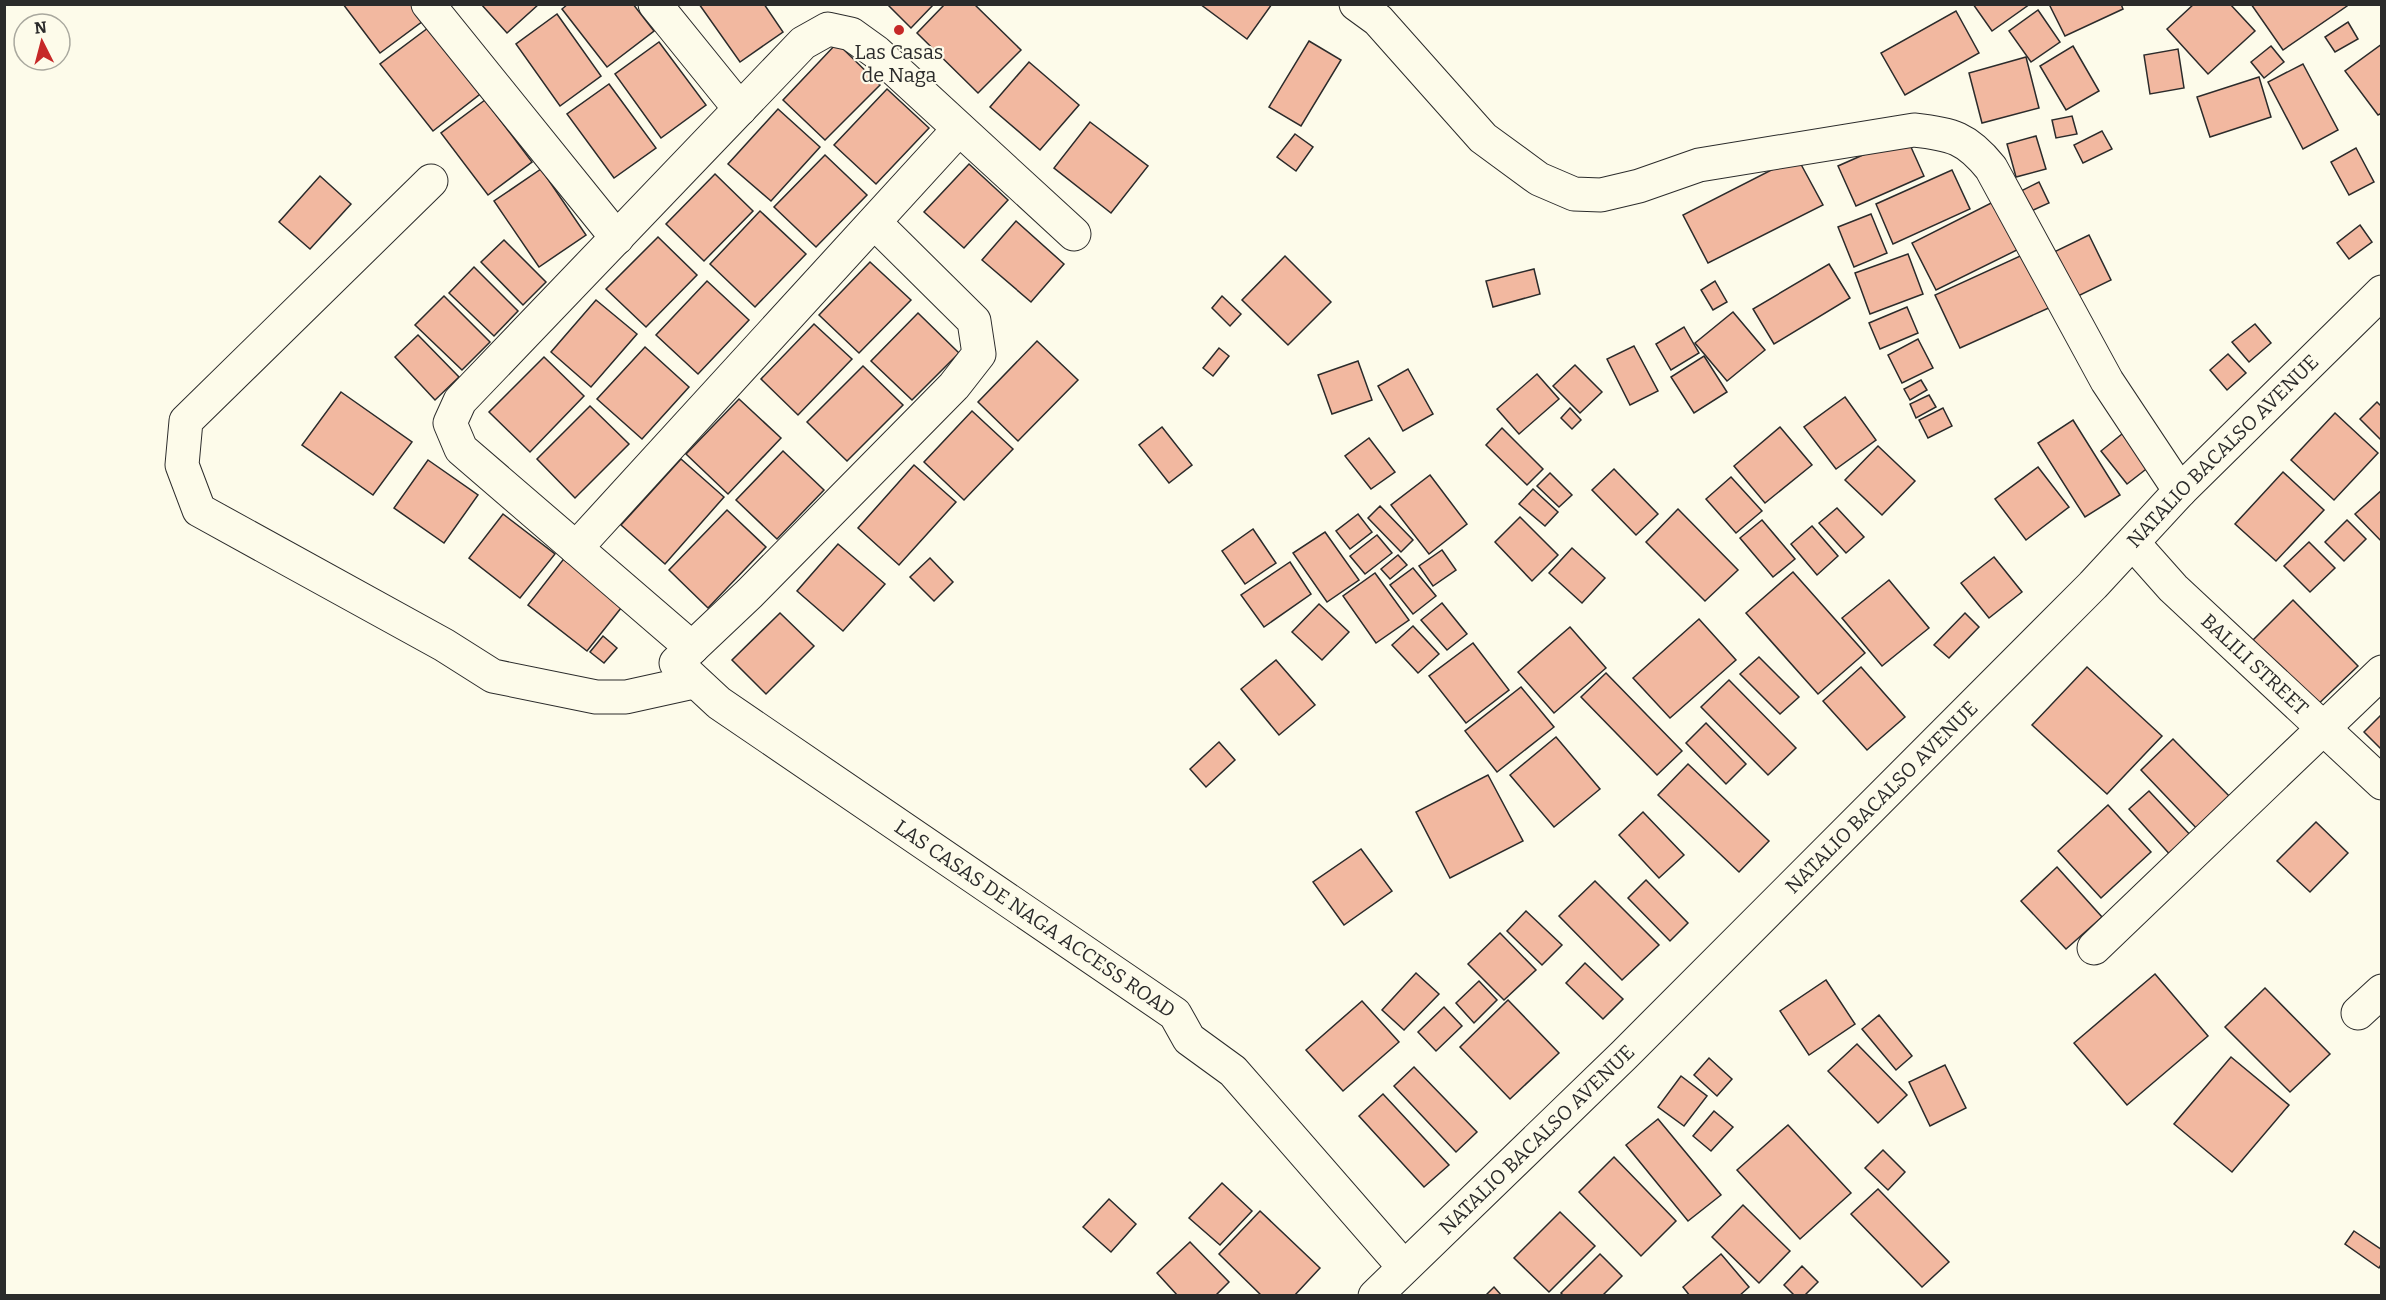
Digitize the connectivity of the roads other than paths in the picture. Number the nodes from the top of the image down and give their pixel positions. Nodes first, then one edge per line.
1 (428, 4) edge
2 (655, 4) edge
3 (1356, 4) edge
4 (740, 109) junction
5 (959, 129) junction
6 (431, 181) dead end
7 (875, 223) junction
8 (1074, 234) dead end
9 (617, 238) junction
10 (2382, 292) edge
11 (2180, 491) junction
12 (2133, 543) junction
13 (576, 548) junction
14 (688, 665) junction
15 (2382, 672) edge
16 (2324, 729) junction
17 (2382, 783) edge
18 (2094, 948) dead end
19 (2382, 991) edge
20 (2358, 1013) dead end
21 (1404, 1267) junction
22 (1375, 1296) edge

1 - 9 main road
2 - 4 main road
3 - 11 main road
4 - 5 main road, LAS CASAS DE NAGA ACCESS ROAD
4 - 9 main road, LAS CASAS DE NAGA ACCESS ROAD
5 - 7 main road
5 - 8 main road, LAS CASAS DE NAGA ACCESS ROAD
6 - 14 main road
7 - 13 main road
7 - 14 main road
9 - 13 main road, LAS CASAS DE NAGA ACCESS ROAD
10 - 11 main road, NATALIO BACALSO AVENUE
11 - 12 main road, NATALIO BACALSO AVENUE
12 - 16 main road, BALILI STREET
12 - 21 main road, NATALIO BACALSO AVENUE
13 - 14 main road, LAS CASAS DE NAGA ACCESS ROAD
14 - 21 main road, LAS CASAS DE NAGA ACCESS ROAD
15 - 16 main road
16 - 17 main road, BALILI STREET
16 - 18 main road
19 - 20 main road
21 - 22 main road, NATALIO BACALSO AVENUE

